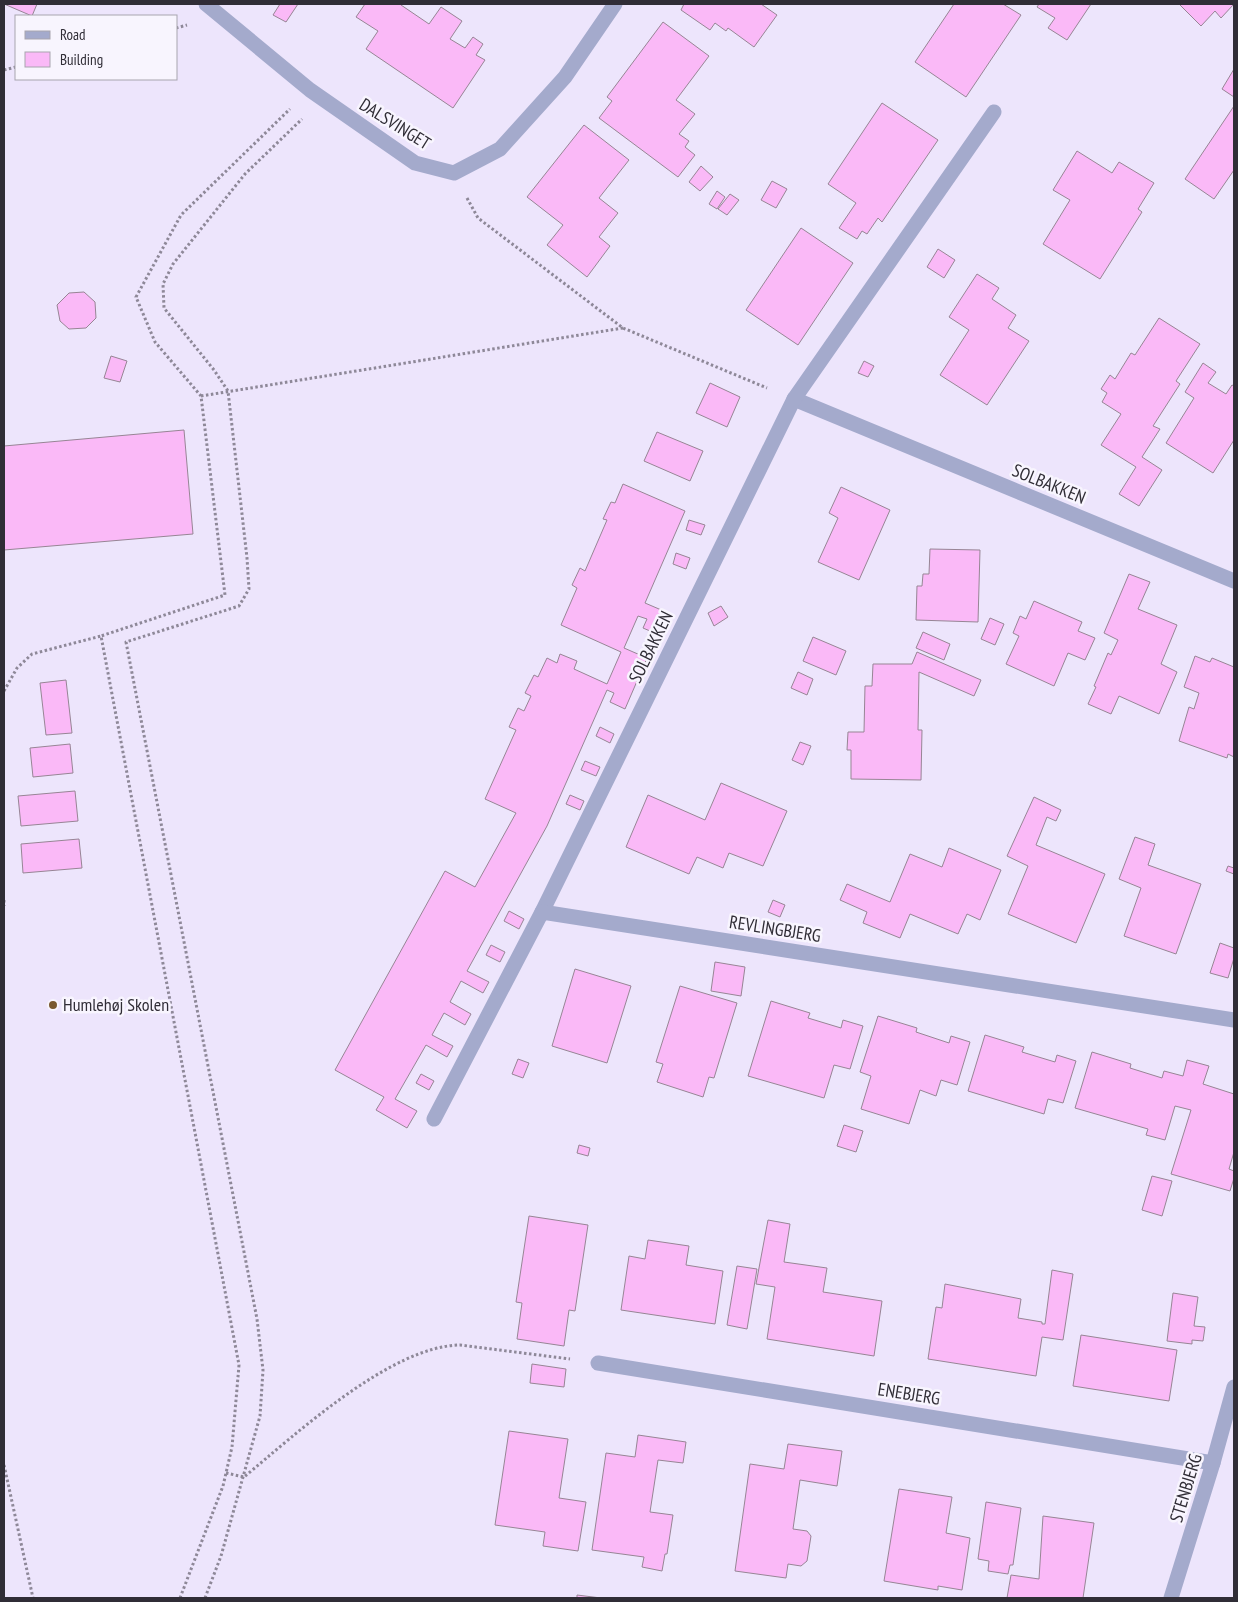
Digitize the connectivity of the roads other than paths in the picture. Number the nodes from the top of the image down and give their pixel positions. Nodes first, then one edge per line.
1 (206, 4) edge
2 (615, 4) edge
3 (994, 112) dead end
4 (794, 399) junction
5 (1234, 581) edge
6 (542, 912) junction
7 (1234, 1020) edge
8 (434, 1119) dead end
9 (598, 1363) road end
10 (1234, 1387) edge
11 (1213, 1463) junction
12 (1171, 1598) edge

1 - 2 street, DALSVINGET
3 - 4 street, SOLBAKKEN
4 - 5 street, SOLBAKKEN
4 - 6 street, SOLBAKKEN
6 - 7 street, REVLINGBJERG
6 - 8 street
9 - 11 street, ENEBJERG
10 - 11 street, STENBJERG
11 - 12 street, STENBJERG

